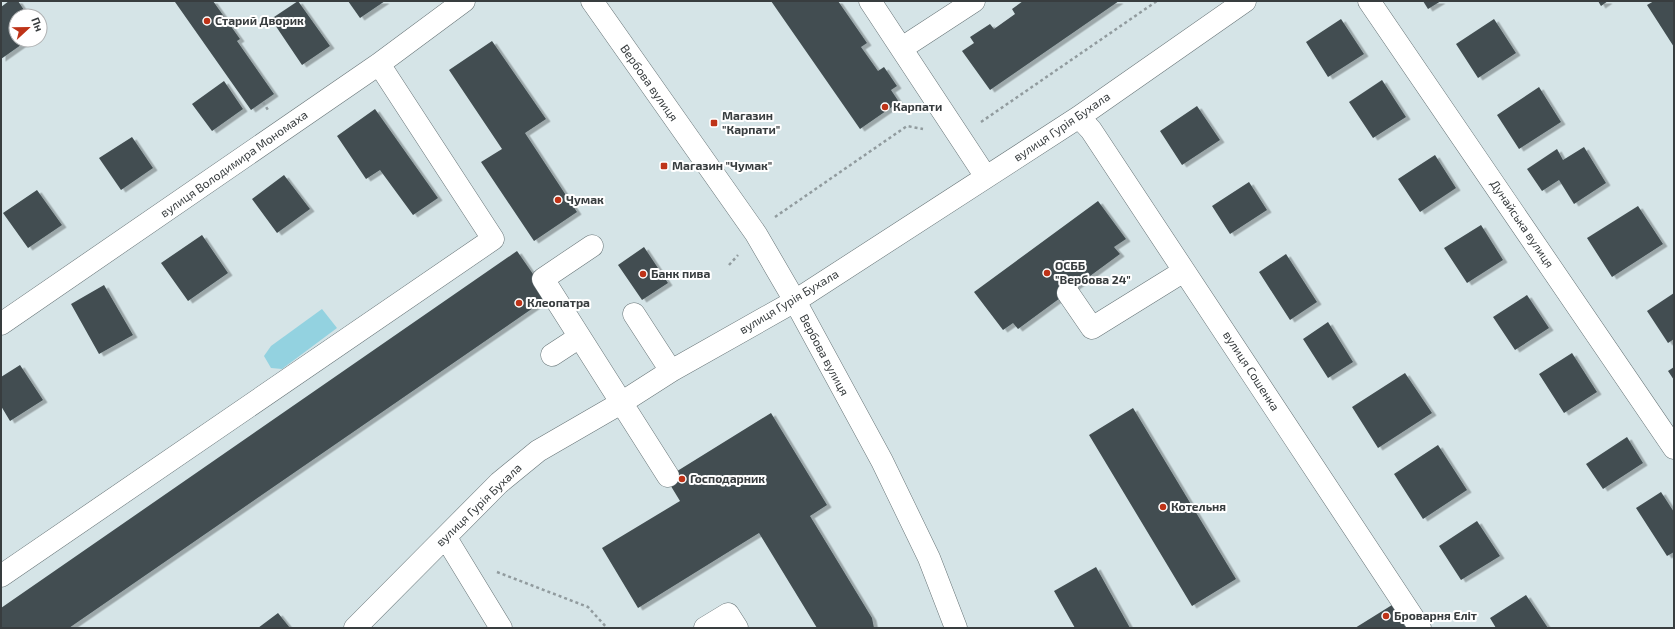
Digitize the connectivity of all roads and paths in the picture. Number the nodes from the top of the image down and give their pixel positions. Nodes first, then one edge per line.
1 (464, 1) edge
2 (592, 1) edge
3 (870, 1) edge
4 (974, 1) edge
5 (1156, 1) edge
6 (1245, 1) edge
7 (1369, 1) edge
8 (902, 48) junction
9 (379, 64) junction
10 (1079, 117) junction
11 (960, 137) junction
12 (986, 177) junction
13 (756, 234) junction
14 (592, 246) dead end
15 (729, 265) dead end
16 (1184, 271) junction
17 (1068, 293) dead end
18 (795, 301) junction
19 (634, 314) dead end
20 (1, 324) edge
21 (578, 338) junction
22 (552, 355) dead end
23 (671, 371) junction
24 (621, 403) junction
25 (1674, 448) edge
26 (668, 476) dead end
27 (446, 538) junction
28 (493, 570) dead end
29 (1, 576) edge
30 (355, 628) edge
31 (501, 628) edge
32 (607, 628) edge
33 (704, 628) edge
34 (737, 628) edge
35 (956, 628) edge
36 (1420, 628) edge

1 - 9 street, вулиця Володимира Мономаха
2 - 13 street, Вербова вулиця
3 - 8 street
4 - 8 street
5 - 11 path
6 - 10 street, вулиця Гурія Бухала
7 - 25 street, Дунайська вулиця
8 - 11 street
9 - 20 street, вулиця Володимира Мономаха
9 - 29 street
10 - 12 street, вулиця Гурія Бухала
10 - 16 street, вулиця Сошенка
11 - 12 street
11 - 13 path
12 - 18 street, вулиця Гурія Бухала
13 - 15 path
13 - 18 street, Вербова вулиця
14 - 21 street
16 - 17 street
16 - 36 street, вулиця Сошенка
18 - 23 street, вулиця Гурія Бухала
18 - 35 street, Вербова вулиця
19 - 23 street
21 - 22 street
21 - 24 street
23 - 24 street, вулиця Гурія Бухала
24 - 26 street
24 - 27 street, вулиця Гурія Бухала
27 - 30 street, вулиця Гурія Бухала
27 - 31 street
28 - 32 path
33 - 34 street

